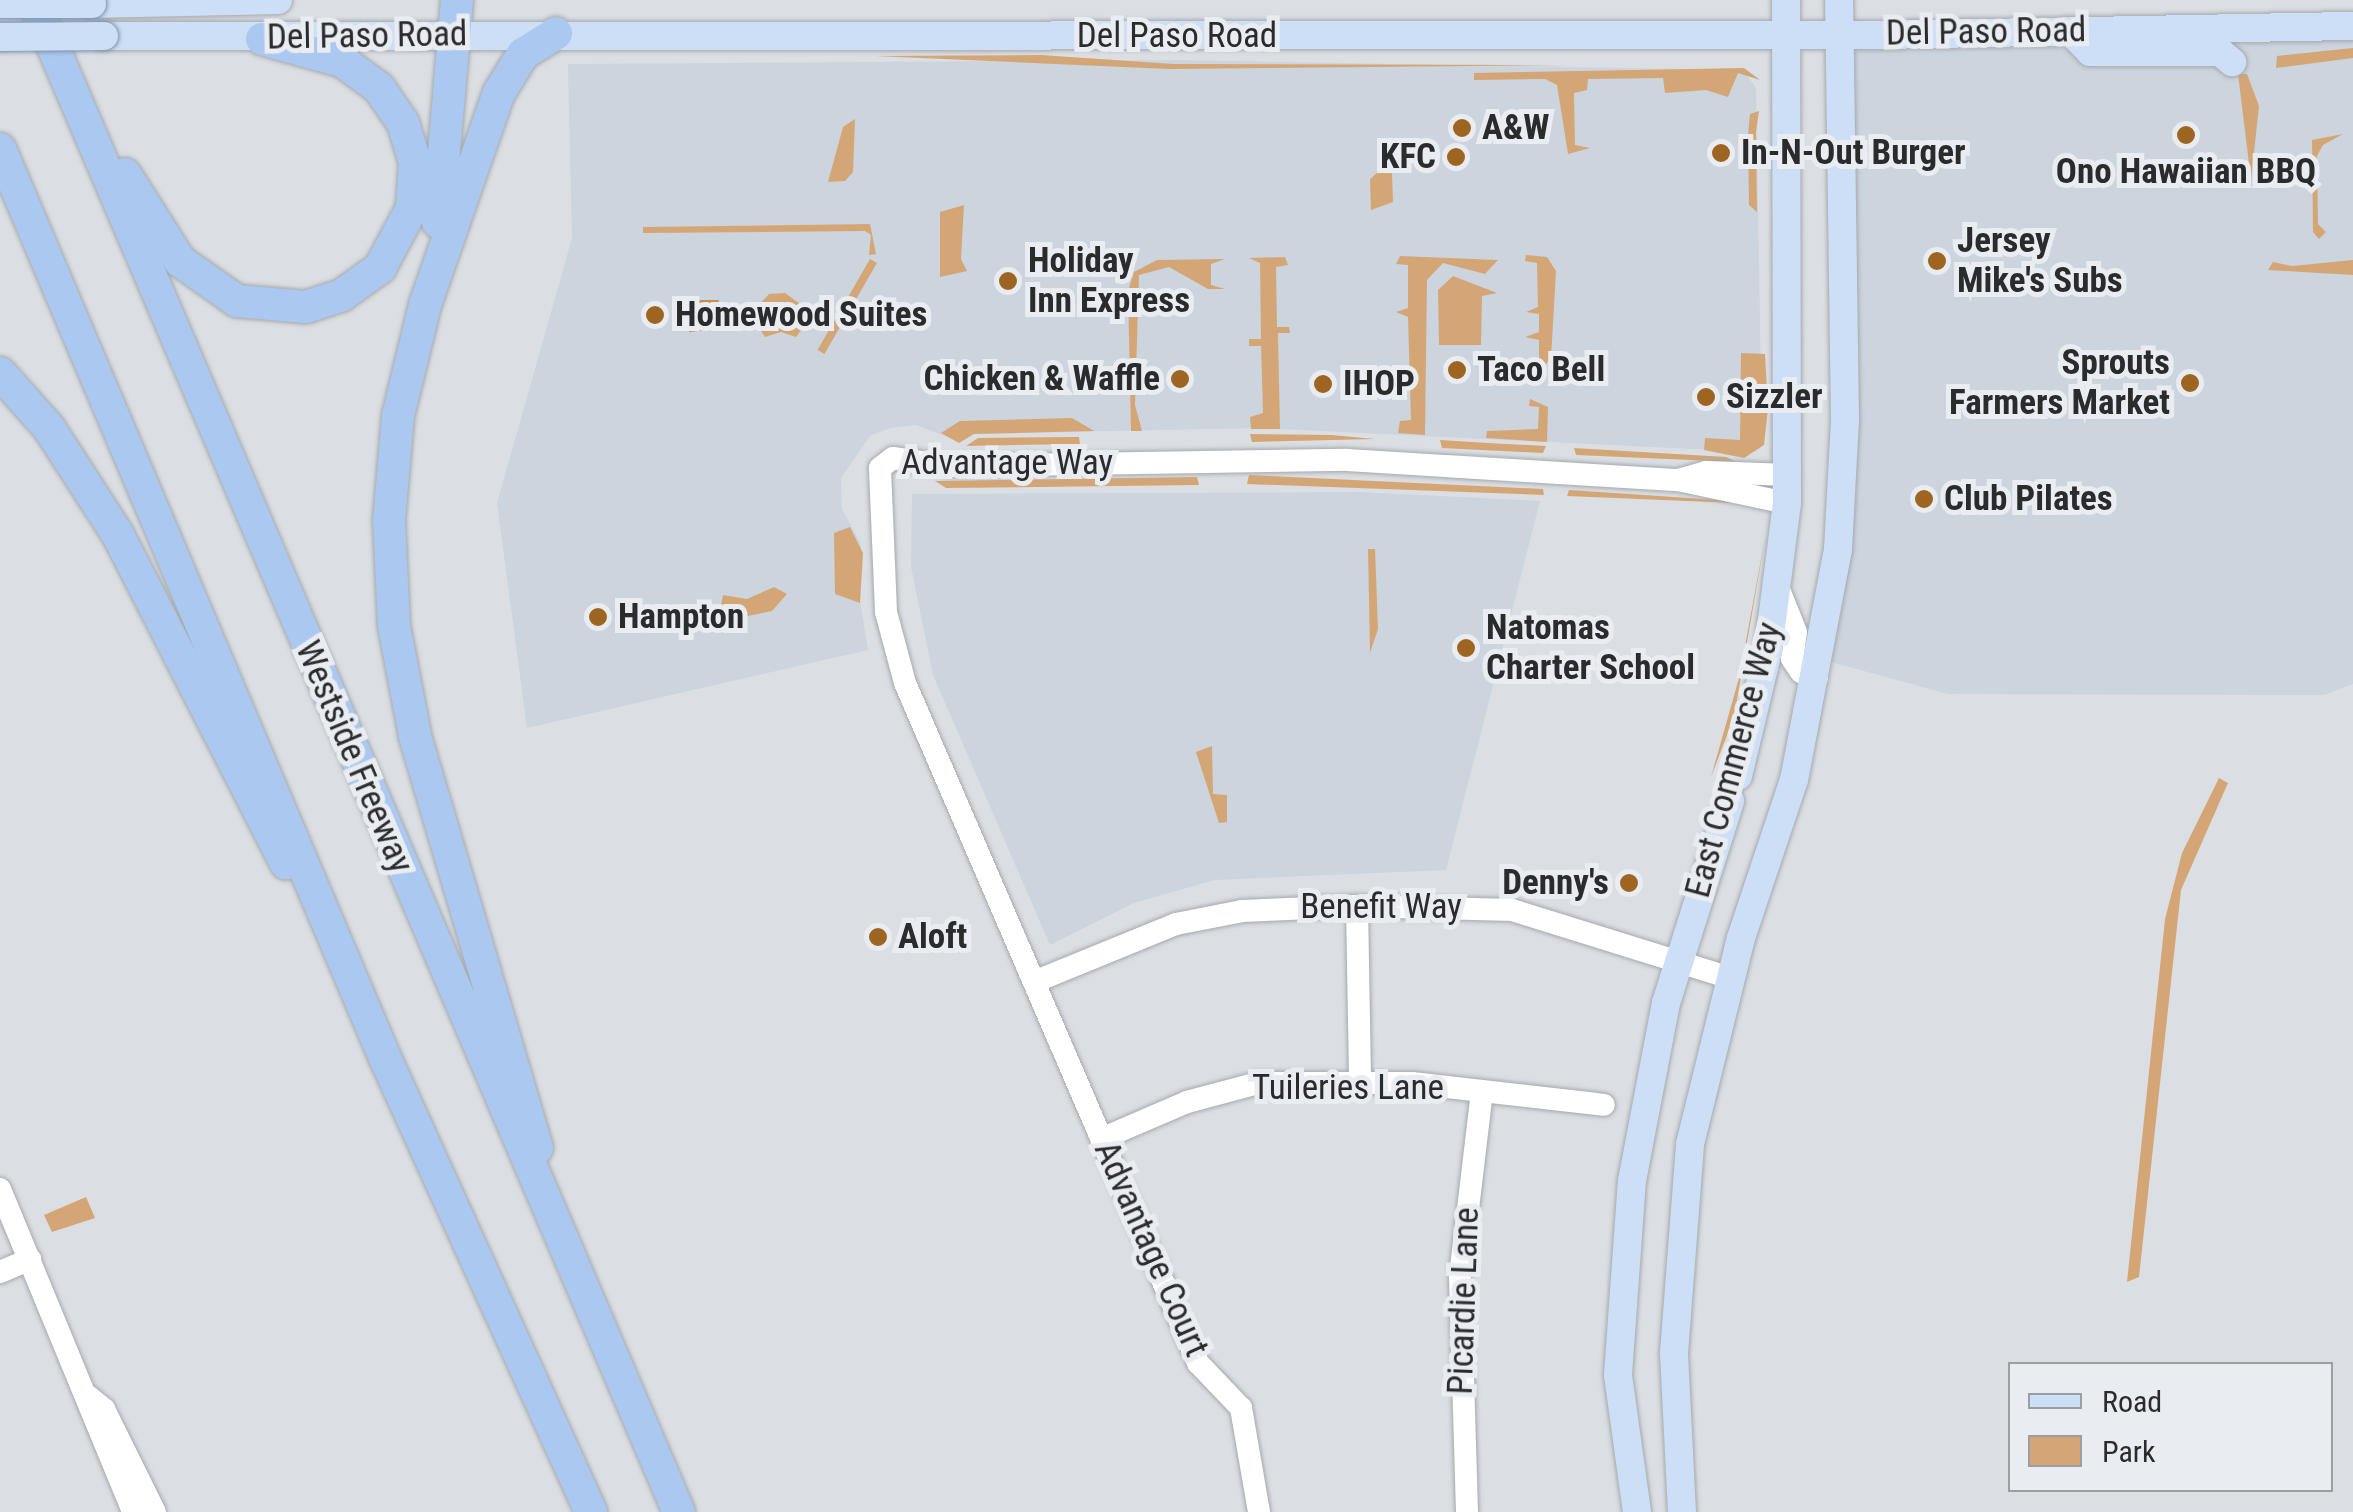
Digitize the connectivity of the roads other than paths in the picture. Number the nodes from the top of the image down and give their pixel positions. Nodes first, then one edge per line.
1 (33, 0) edge
2 (278, 0) edge
3 (457, 0) edge
4 (1786, 0) edge
5 (1838, 0) edge
6 (0, 4) edge
7 (2353, 26) edge
8 (2070, 31) junction
9 (556, 32) junction
10 (1786, 32) junction
11 (456, 33) junction
12 (1839, 34) junction
13 (0, 37) edge
14 (262, 38) junction
15 (2232, 62) dead end
16 (66, 78) junction
17 (1, 151) edge
18 (425, 305) junction
19 (0, 373) edge
20 (1789, 474) junction
21 (1678, 480) junction
22 (1787, 504) junction
23 (1778, 587) junction
24 (1817, 678) junction
25 (1357, 906) junction
26 (1679, 960) junction
27 (1730, 978) junction
28 (1034, 982) junction
29 (386, 1060) junction
30 (1360, 1083) junction
31 (1482, 1091) junction
32 (1604, 1105) dead end
33 (1101, 1139) junction
34 (0, 1189) edge
35 (548, 1207) junction
36 (30, 1258) junction
37 (0, 1272) edge
38 (88, 1396) junction
39 (133, 1512) edge
40 (155, 1512) edge
41 (591, 1512) edge
42 (679, 1512) edge
43 (1259, 1512) edge
44 (1467, 1512) edge
45 (1637, 1512) edge
46 (1682, 1512) edge

1 - 16 highway, Westside Freeway
2 - 6 main road, Del Paso Road, bridge
3 - 11 highway
4 - 10 main road, East Commerce Way
5 - 12 main road, East Commerce Way
7 - 8 main road, Del Paso Road
8 - 12 main road, Del Paso Road
8 - 15 main road
9 - 10 main road, Del Paso Road
9 - 11 main road, Del Paso Road
9 - 18 highway
10 - 12 main road, Del Paso Road
10 - 20 main road, East Commerce Way
11 - 14 main road, Del Paso Road
11 - 18 highway
12 - 24 main road, East Commerce Way
13 - 14 main road, Del Paso Road, bridge
14 - 16 highway
16 - 35 highway, Westside Freeway
17 - 29 highway
18 - 35 highway
19 - 29 highway
20 - 21 street, Advantage Way
20 - 22 main road, East Commerce Way
21 - 22 street, Advantage Way
21 - 28 street, Advantage Way
22 - 23 main road, East Commerce Way
23 - 24 street
23 - 26 main road, East Commerce Way
24 - 27 main road, East Commerce Way
25 - 26 street, Benefit Way
25 - 28 street, Benefit Way
25 - 30 street
26 - 27 street, Benefit Way
26 - 45 main road, East Commerce Way
27 - 46 main road, East Commerce Way
28 - 33 street, Advantage Court
29 - 41 highway
30 - 31 street, Tuileries Lane
30 - 33 street, Tuileries Lane
31 - 32 street, Tuileries Lane
31 - 44 street, Picardie Lane
33 - 43 street, Advantage Court
34 - 36 street
35 - 42 highway, Westside Freeway
36 - 37 street
36 - 38 street
38 - 39 street
38 - 40 street

